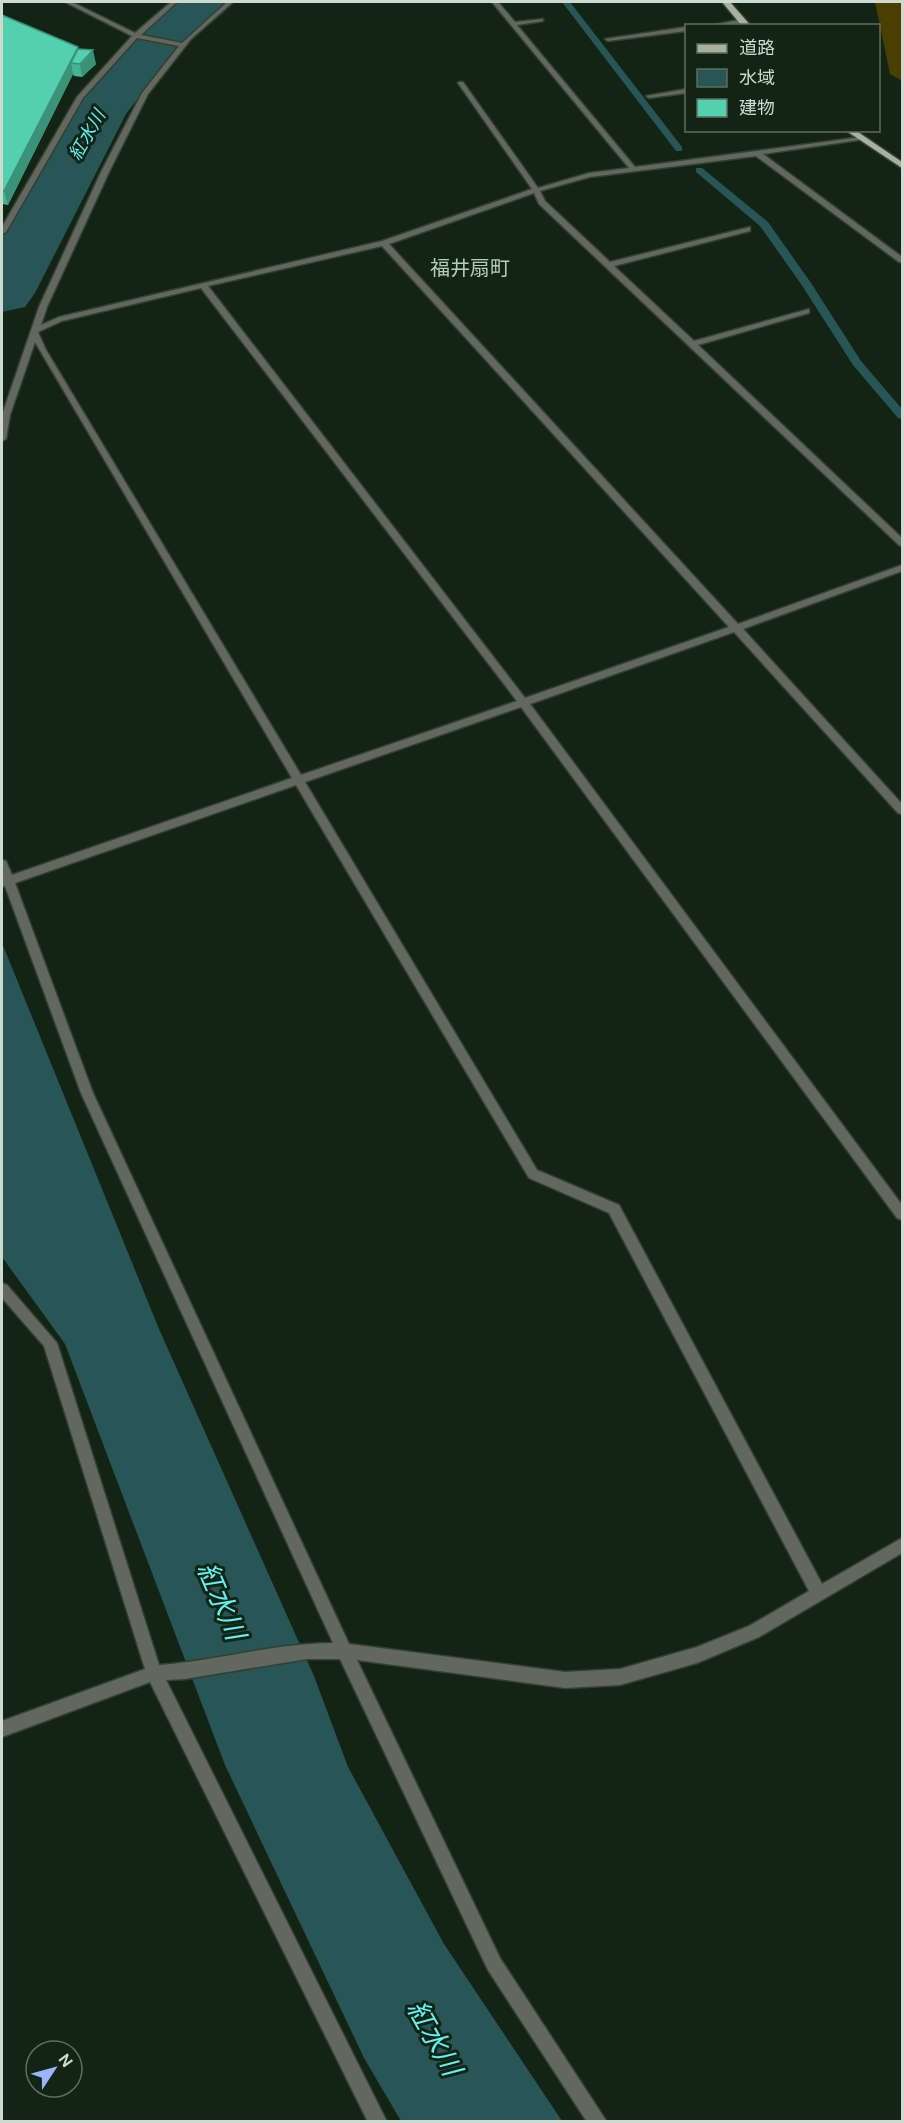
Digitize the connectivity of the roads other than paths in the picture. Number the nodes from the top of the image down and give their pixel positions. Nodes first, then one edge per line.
1 (68, 2) edge
2 (174, 2) edge
3 (230, 2) edge
4 (495, 2) edge
5 (726, 2) edge
6 (541, 20) dead end
7 (745, 23) edge
8 (513, 24) junction
9 (685, 29) edge
10 (139, 36) junction
11 (608, 39) dead end
12 (180, 44) junction
13 (461, 83) dead end
14 (685, 91) edge
15 (649, 96) dead end
16 (852, 132) edge
17 (859, 138) junction
18 (758, 154) junction
19 (903, 166) edge
20 (633, 169) junction
21 (535, 190) junction
22 (2, 213) edge
23 (12, 215) junction
24 (747, 229) dead end
25 (2, 232) edge
26 (384, 243) junction
27 (903, 260) edge
28 (609, 265) junction
29 (203, 285) junction
30 (806, 311) dead end
31 (34, 331) junction
32 (693, 344) junction
33 (2, 439) edge
34 (903, 543) edge
35 (903, 568) edge
36 (737, 628) junction
37 (523, 702) junction
38 (298, 779) junction
39 (903, 810) edge
40 (2, 864) edge
41 (4, 881) edge
42 (903, 1214) edge
43 (2, 1289) edge
44 (903, 1545) edge
45 (819, 1594) junction
46 (344, 1651) junction
47 (154, 1673) junction
48 (2, 1729) edge
49 (378, 2121) edge
50 (598, 2121) edge

1 - 10 street
2 - 10 street
3 - 12 street
4 - 8 street
5 - 7 main road
6 - 8 street
8 - 20 street
9 - 11 street
10 - 12 street
10 - 23 street
12 - 31 street
13 - 21 street
14 - 15 street
16 - 17 main road
17 - 18 street
17 - 19 main road
18 - 20 street
18 - 27 street
20 - 21 street
21 - 26 street
21 - 28 street
22 - 23 street
23 - 25 street
24 - 28 street
26 - 29 street
26 - 36 street
28 - 32 street
29 - 31 street
29 - 37 street
30 - 32 street
31 - 33 street
31 - 38 street
32 - 34 street
35 - 36 street
36 - 37 street
36 - 39 street
37 - 38 street
37 - 42 street
38 - 41 street
38 - 45 street
40 - 41 street
41 - 46 street
43 - 47 street
44 - 45 street
45 - 46 street
46 - 47 street
46 - 50 street
47 - 48 street
47 - 49 street

